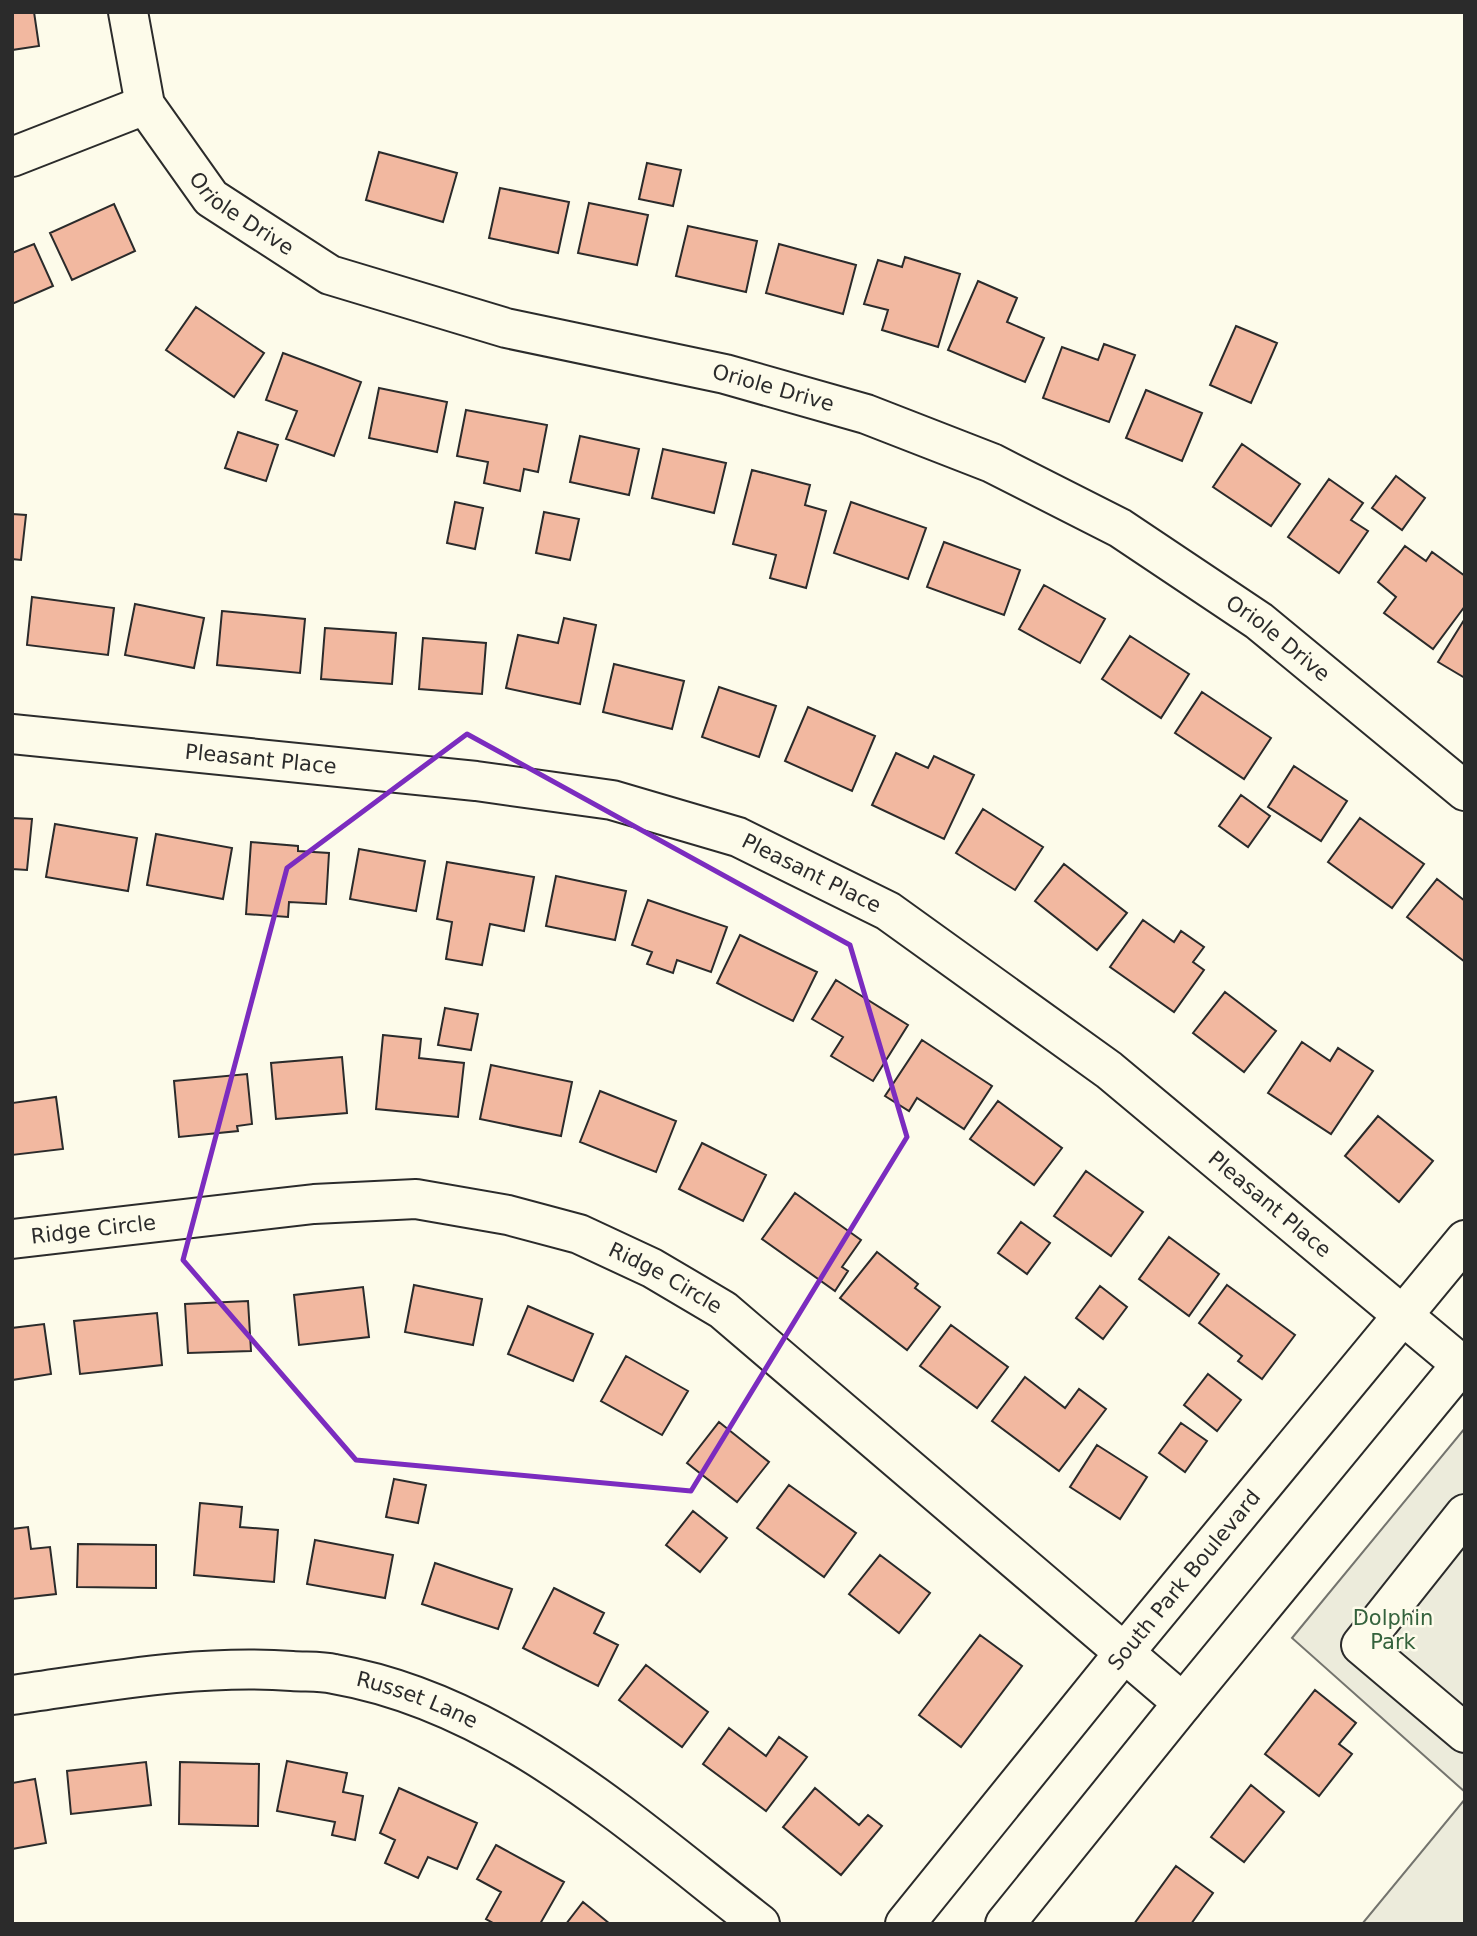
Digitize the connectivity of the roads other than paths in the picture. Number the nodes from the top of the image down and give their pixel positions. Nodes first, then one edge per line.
1 (128, 12) edge
2 (145, 105) junction
3 (12, 157) edge
4 (12, 734) edge
5 (1465, 791) edge
6 (12, 1239) edge
7 (1465, 1240) edge
8 (1402, 1316) junction
9 (1463, 1362) edge
10 (1465, 1514) edge
11 (1124, 1653) junction
12 (12, 1695) edge
13 (1183, 1703) junction
14 (1465, 1733) edge
15 (760, 1924) edge
16 (905, 1924) edge
17 (1005, 1924) edge

1 - 2 street, Oriole Drive
2 - 3 street
2 - 5 street, Oriole Drive
4 - 8 street, Pleasant Place
6 - 11 street, Ridge Circle
7 - 8 street, South Park Boulevard
8 - 9 street, Pleasant Place
8 - 11 street, South Park Boulevard
9 - 13 street
10 - 14 street
11 - 13 street, Ridge Circle
11 - 16 street, South Park Boulevard
12 - 15 street, Russet Lane
13 - 17 street

